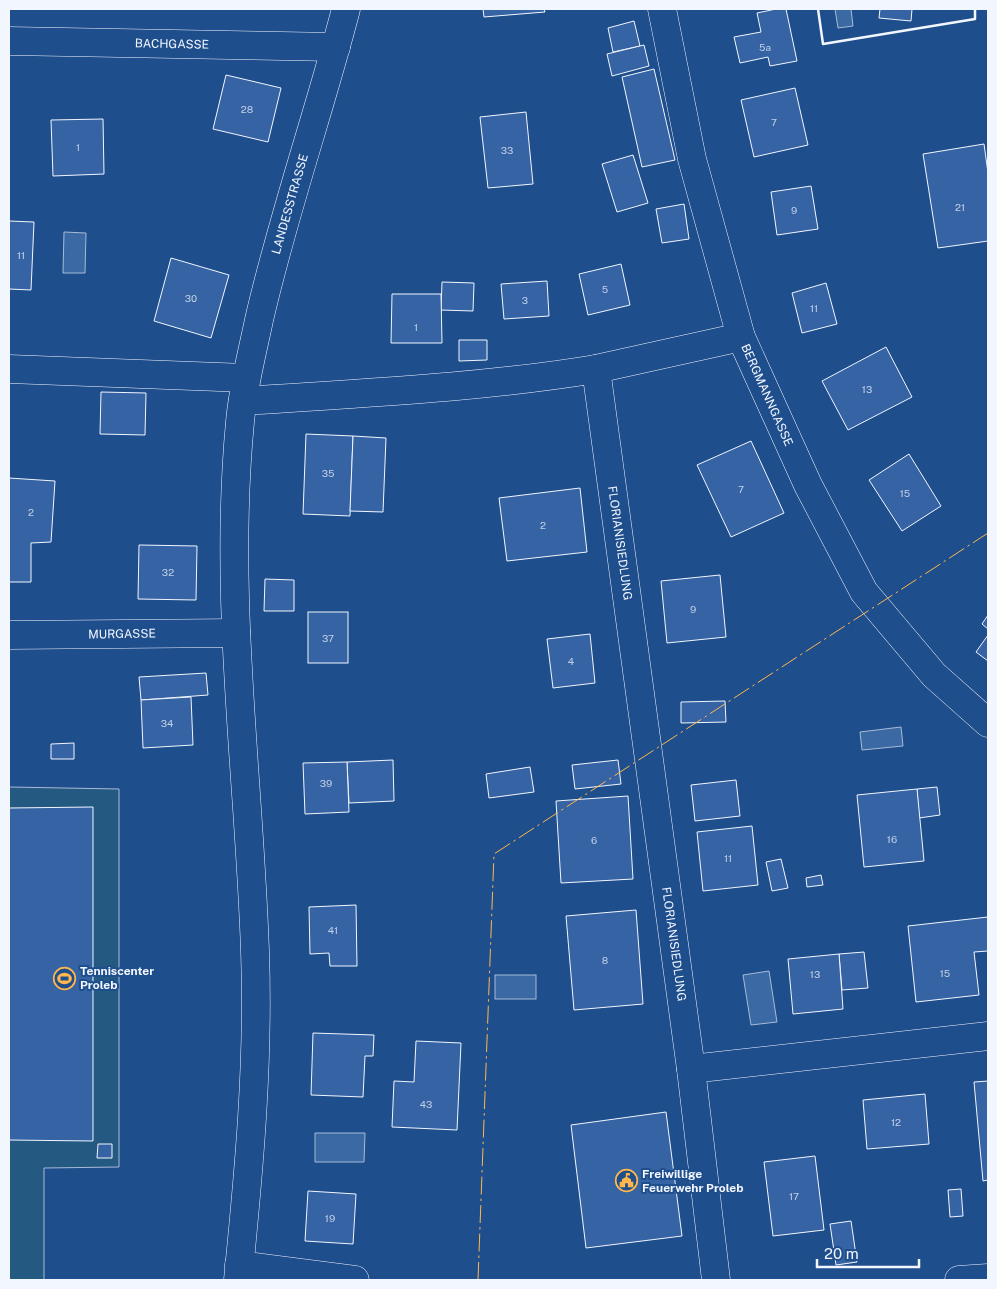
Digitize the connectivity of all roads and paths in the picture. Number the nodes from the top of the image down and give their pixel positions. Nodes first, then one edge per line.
1 (346, 9) edge
2 (662, 9) edge
3 (9, 41) edge
4 (336, 47) junction
5 (740, 337) junction
6 (9, 369) edge
7 (596, 369) junction
8 (245, 390) junction
9 (236, 633) junction
10 (9, 635) edge
11 (988, 723) edge
12 (988, 1036) edge
13 (691, 1069) junction
14 (238, 1273) edge
15 (988, 1278) edge
16 (356, 1280) edge
17 (716, 1280) edge
18 (959, 1280) edge

1 - 4 street, LANDESSTRASSE
2 - 5 street, BERGMANNGASSE
3 - 4 street, BACHGASSE
4 - 8 street, LANDESSTRASSE
5 - 7 street
5 - 11 street, BERGMANNGASSE
6 - 8 street
7 - 8 street
7 - 13 street, FLORIANISIEDLUNG
8 - 9 street, LANDESSTRASSE
9 - 10 street, MURGASSE
9 - 14 street, LANDESSTRASSE
12 - 13 street
13 - 17 street, FLORIANISIEDLUNG
14 - 16 street
15 - 18 street

